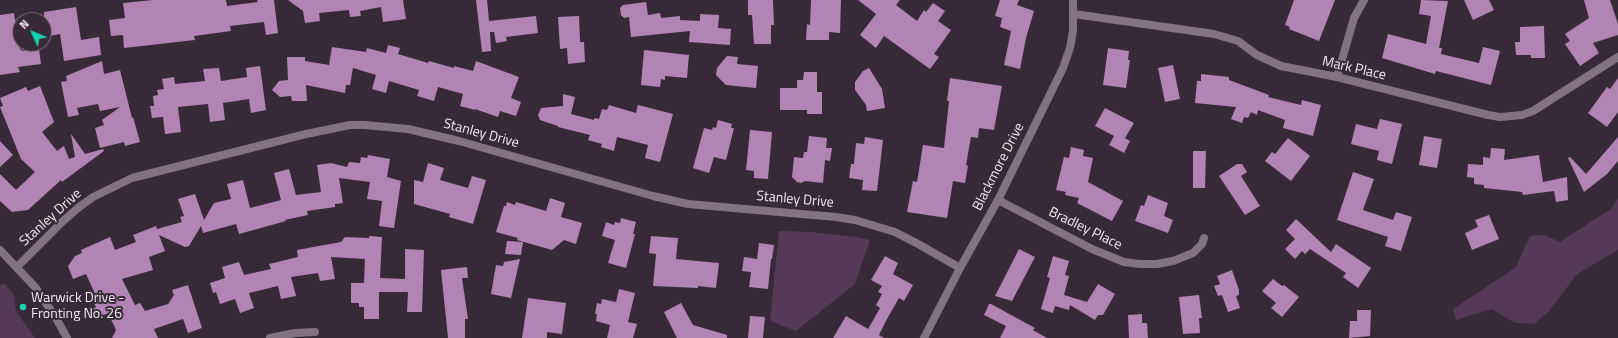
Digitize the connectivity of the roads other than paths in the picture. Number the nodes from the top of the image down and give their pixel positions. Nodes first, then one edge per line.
1 (1073, 0) edge
2 (1364, 0) edge
3 (1074, 14) junction
4 (1618, 57) edge
5 (1337, 77) junction
6 (998, 200) junction
7 (1204, 238) dead end
8 (0, 250) edge
9 (17, 267) junction
10 (960, 268) junction
11 (315, 332) dead end
12 (67, 338) edge
13 (270, 338) edge
14 (924, 338) edge

1 - 3 street, Blackmore Drive
2 - 5 street
3 - 5 street, Mark Place
3 - 6 street, Blackmore Drive
4 - 5 street, Mark Place
6 - 7 street, Bradley Place
6 - 10 street, Blackmore Drive
8 - 9 street
9 - 10 street, Stanley Drive
9 - 12 street
10 - 14 street, Blackmore Drive
11 - 13 street

